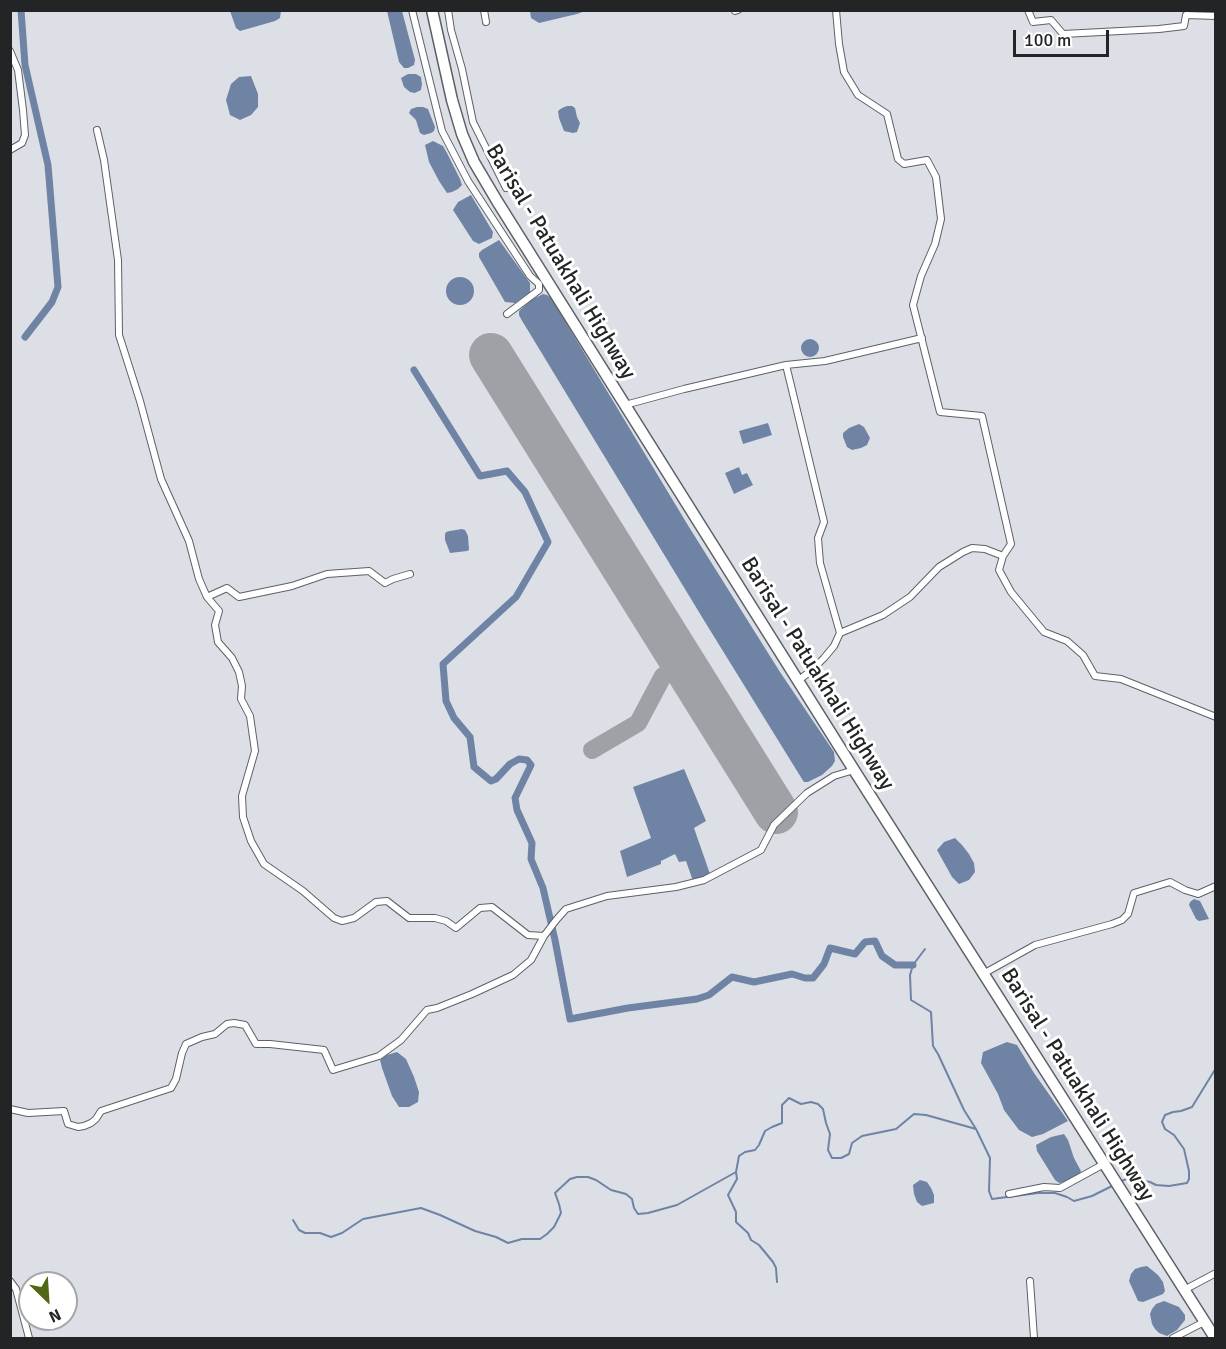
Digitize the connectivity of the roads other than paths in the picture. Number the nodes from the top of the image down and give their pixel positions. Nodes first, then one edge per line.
1 (412, 10) edge
2 (432, 10) edge
3 (448, 10) edge
4 (483, 10) edge
5 (836, 10) edge
6 (1028, 10) edge
7 (1215, 16) edge
8 (486, 22) dead end
9 (10, 51) edge
10 (97, 130) dead end
11 (10, 150) edge
12 (506, 188) dead end
13 (507, 314) dead end
14 (922, 338) junction
15 (786, 365) junction
16 (625, 405) junction
17 (1003, 556) junction
18 (410, 574) dead end
19 (207, 597) junction
20 (840, 633) junction
21 (799, 680) junction
22 (1215, 717) edge
23 (854, 770) junction
24 (1215, 886) edge
25 (544, 936) junction
26 (983, 974) junction
27 (10, 1109) edge
28 (1107, 1169) junction
29 (1009, 1194) dead end
30 (1215, 1273) edge
31 (10, 1281) edge
32 (1030, 1281) dead end
33 (1184, 1290) junction
34 (1204, 1322) junction
35 (29, 1338) edge
36 (1034, 1338) edge
37 (1173, 1338) edge
38 (1215, 1338) edge

1 - 13 street
2 - 16 highway, Barisal - Patuakhali Highway
3 - 12 street
4 - 8 street
5 - 14 street
6 - 7 street
9 - 11 street
10 - 19 street
14 - 15 street
14 - 17 street
15 - 16 street
15 - 20 street
16 - 21 highway, Barisal - Patuakhali Highway
17 - 20 street
17 - 22 street
18 - 19 street
19 - 25 street
20 - 21 street
21 - 23 highway, Barisal - Patuakhali Highway
23 - 25 street
23 - 26 highway, Barisal - Patuakhali Highway
24 - 26 street
25 - 27 street
26 - 28 highway, Barisal - Patuakhali Highway
28 - 29 street
28 - 33 highway, Barisal - Patuakhali Highway
30 - 33 street
31 - 35 street
32 - 36 street
33 - 34 highway, Barisal - Patuakhali Highway
34 - 37 street
34 - 38 highway, Barisal - Patuakhali Highway

